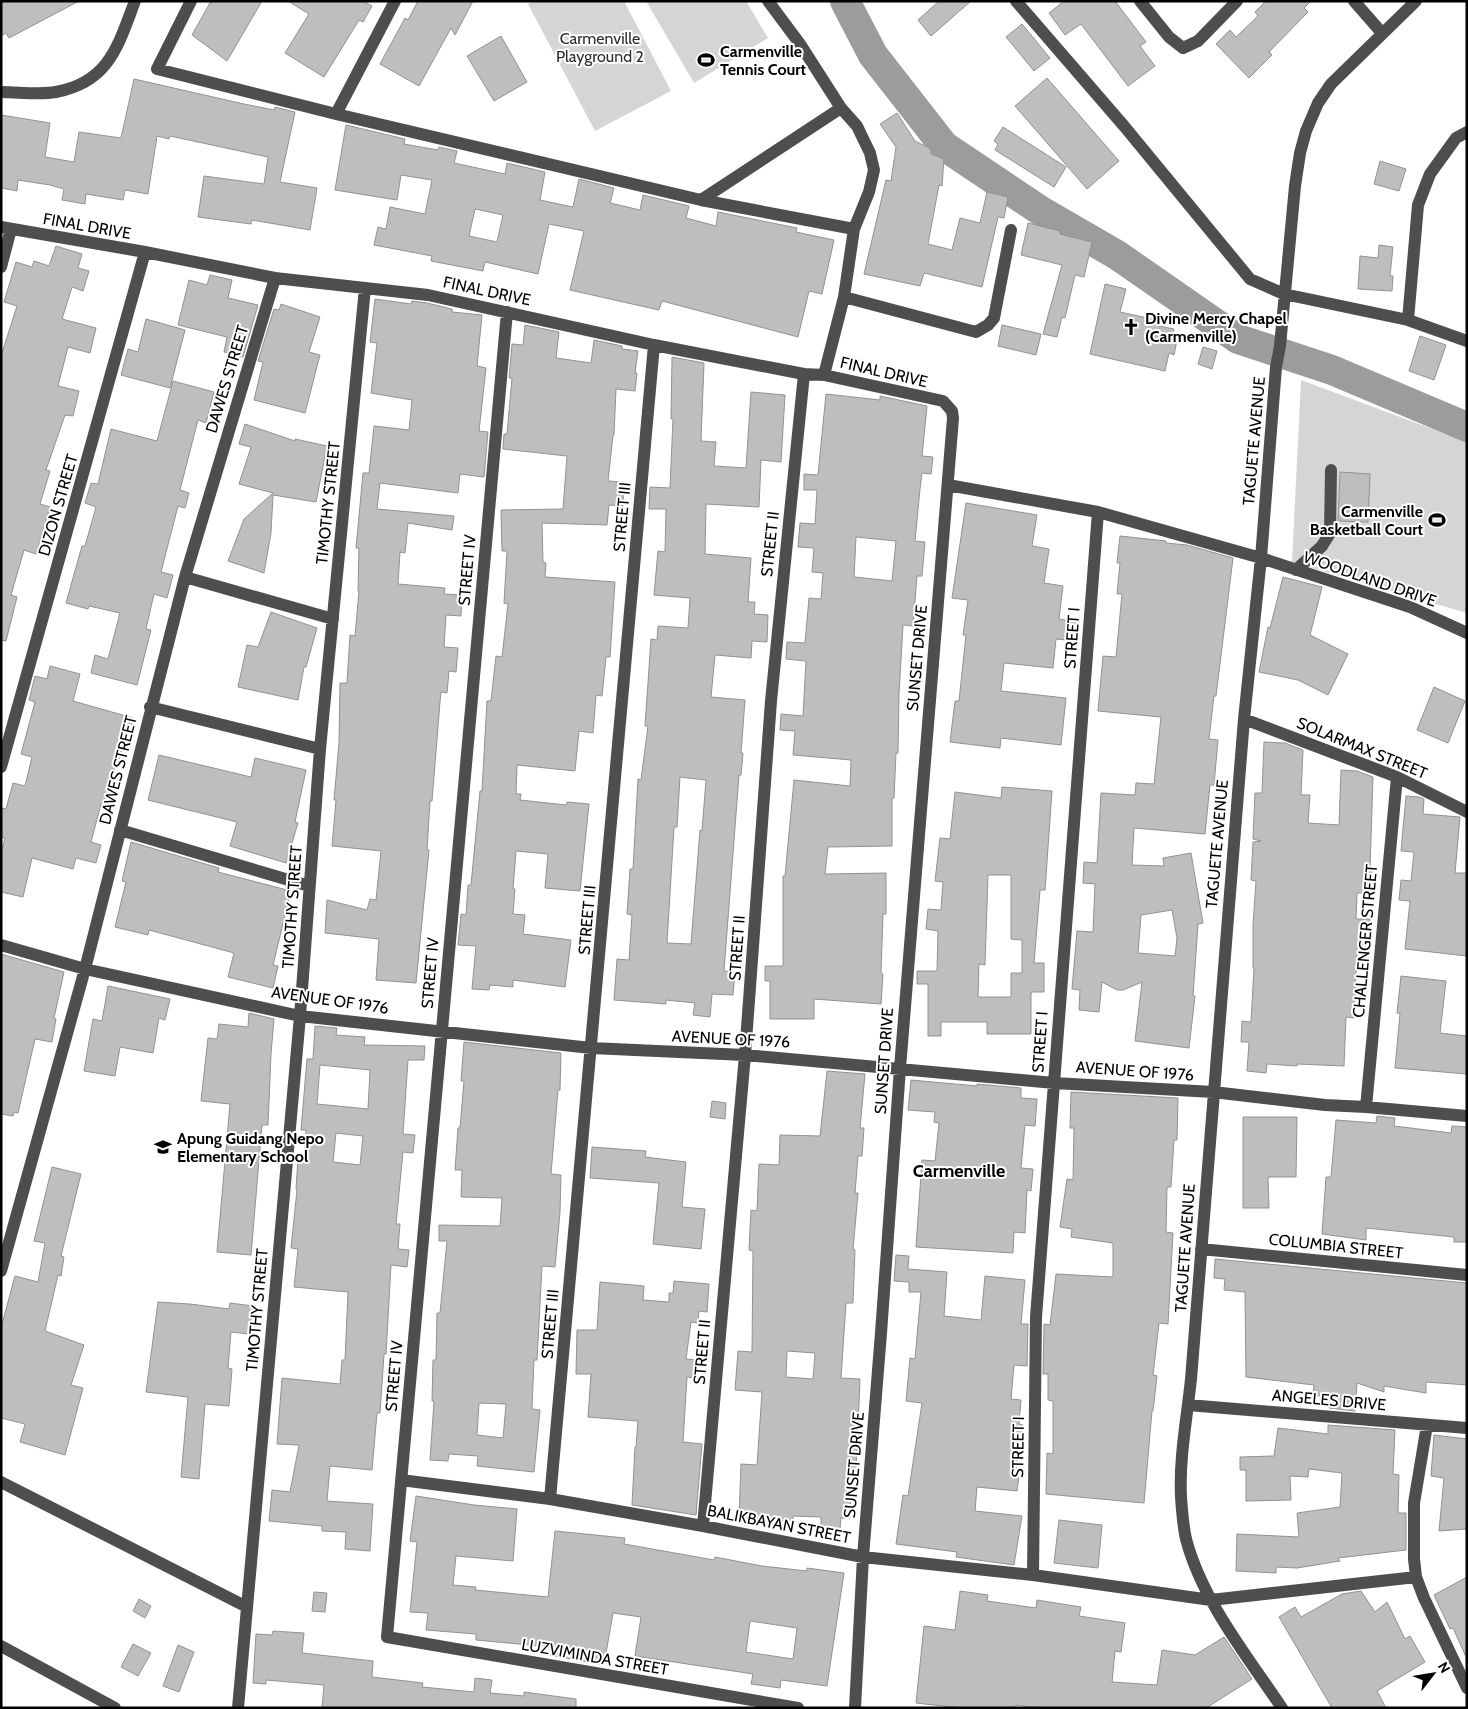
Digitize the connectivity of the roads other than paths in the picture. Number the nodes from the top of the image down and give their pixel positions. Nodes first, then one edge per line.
1 (136, 1) edge
2 (191, 1) edge
3 (395, 1) edge
4 (768, 1) edge
5 (1016, 1) edge
6 (1140, 1) edge
7 (1237, 1) edge
8 (1354, 1) edge
9 (1416, 1) edge
10 (1382, 33) junction
11 (1, 92) edge
12 (841, 108) junction
13 (336, 114) junction
14 (1467, 132) edge
15 (701, 200) junction
16 (6, 228) edge
17 (854, 229) junction
18 (1010, 230) dead end
19 (145, 252) junction
20 (1, 267) edge
21 (275, 278) junction
22 (365, 288) junction
23 (1284, 294) junction
24 (844, 297) junction
25 (507, 312) junction
26 (1408, 320) junction
27 (1467, 341) edge
28 (654, 345) junction
29 (804, 374) junction
30 (824, 375) junction
31 (953, 418) joint
32 (1331, 470) dead end
33 (948, 485) junction
34 (1098, 512) junction
35 (1261, 558) junction
36 (1296, 570) junction
37 (185, 577) junction
38 (333, 619) junction
39 (1467, 633) edge
40 (150, 706) junction
41 (1244, 719) junction
42 (320, 749) junction
43 (1, 767) edge
44 (1397, 777) junction
45 (1467, 812) edge
46 (120, 830) junction
47 (309, 886) junction
48 (1, 945) edge
49 (85, 969) junction
50 (300, 1016) junction
51 (441, 1031) junction
52 (591, 1048) junction
53 (745, 1055) junction
54 (900, 1068) junction
55 (1054, 1083) junction
56 (1213, 1092) junction
57 (1366, 1107) junction
58 (1467, 1116) edge
59 (1202, 1249) junction
60 (1, 1271) edge
61 (1467, 1275) edge
62 (1188, 1405) junction
63 (1427, 1425) junction
64 (1467, 1428) edge
65 (401, 1480) junction
66 (1, 1482) edge
67 (550, 1499) junction
68 (703, 1526) junction
69 (863, 1557) junction
70 (1033, 1575) junction
71 (1416, 1577) junction
72 (1211, 1600) junction
73 (247, 1607) junction
74 (387, 1637) joint
75 (1, 1646) edge
76 (1467, 1688) edge
77 (115, 1708) edge
78 (238, 1708) edge
79 (798, 1708) edge
80 (855, 1708) edge
81 (1282, 1708) edge

1 - 11 street
2 - 13 street
3 - 13 street
4 - 12 street
5 - 23 street
6 - 7 street
8 - 10 street
9 - 10 street, TAGUETE AVENUE
10 - 23 street, TAGUETE AVENUE
12 - 15 street
12 - 17 street
13 - 15 street
14 - 26 street
15 - 17 street
16 - 19 street, FINAL DRIVE
16 - 20 street
17 - 24 street
18 - 24 street
19 - 21 street, FINAL DRIVE
19 - 43 street, DIZON STREET
21 - 22 street, FINAL DRIVE
21 - 37 street, DAWES STREET
22 - 25 street, FINAL DRIVE
22 - 38 street, TIMOTHY STREET
23 - 26 street
23 - 35 street, TAGUETE AVENUE
24 - 30 street
25 - 28 street, FINAL DRIVE
25 - 51 street, STREET IV
26 - 27 street
28 - 29 street, FINAL DRIVE
28 - 52 street, STREET III
29 - 30 street, FINAL DRIVE
29 - 53 street, STREET II
30 - 31 street, FINAL DRIVE
31 - 33 street, SUNSET DRIVE
32 - 36 street
33 - 34 street
33 - 54 street, SUNSET DRIVE
34 - 35 street
34 - 55 street, STREET I
35 - 36 street, WOODLAND DRIVE
35 - 41 street, TAGUETE AVENUE
36 - 39 street, WOODLAND DRIVE
37 - 38 street
37 - 40 street, DAWES STREET
38 - 42 street, TIMOTHY STREET
40 - 42 street
40 - 46 street, DAWES STREET
41 - 44 street, SOLARMAX STREET
41 - 56 street, TAGUETE AVENUE
42 - 47 street, TIMOTHY STREET
44 - 45 street, SOLARMAX STREET
44 - 57 street, CHALLENGER STREET
46 - 47 street
46 - 49 street, DAWES STREET
47 - 50 street, TIMOTHY STREET
48 - 49 street, AVENUE OF 1976
49 - 50 street, AVENUE OF 1976
49 - 60 street, DAWES STREET
50 - 51 street, AVENUE OF 1976
50 - 73 street, TIMOTHY STREET
51 - 52 street, AVENUE OF 1976
51 - 65 street, STREET IV
52 - 53 street, AVENUE OF 1976
52 - 67 street, STREET III
53 - 54 street, AVENUE OF 1976
53 - 68 street, STREET II
54 - 55 street, AVENUE OF 1976
54 - 69 street, SUNSET DRIVE
55 - 56 street, AVENUE OF 1976
55 - 70 street, STREET I
56 - 57 street, AVENUE OF 1976
56 - 59 street, TAGUETE AVENUE
57 - 58 street, AVENUE OF 1976
59 - 61 street, COLUMBIA STREET
59 - 62 street, TAGUETE AVENUE
62 - 63 street, ANGELES DRIVE
62 - 72 street, TAGUETE AVENUE
63 - 64 street, ANGELES DRIVE
63 - 71 street
65 - 67 street, BALIKBAYAN STREET
65 - 74 street, STREET IV
66 - 73 street
67 - 68 street, BALIKBAYAN STREET
68 - 69 street, BALIKBAYAN STREET
69 - 70 street, BALIKBAYAN STREET
69 - 80 street, SUNSET DRIVE
70 - 72 street, BALIKBAYAN STREET
71 - 72 street, BALIKBAYAN STREET
71 - 76 street
72 - 81 street, TAGUETE AVENUE
73 - 78 street, TIMOTHY STREET
74 - 79 street, LUZVIMINDA STREET
75 - 77 street

